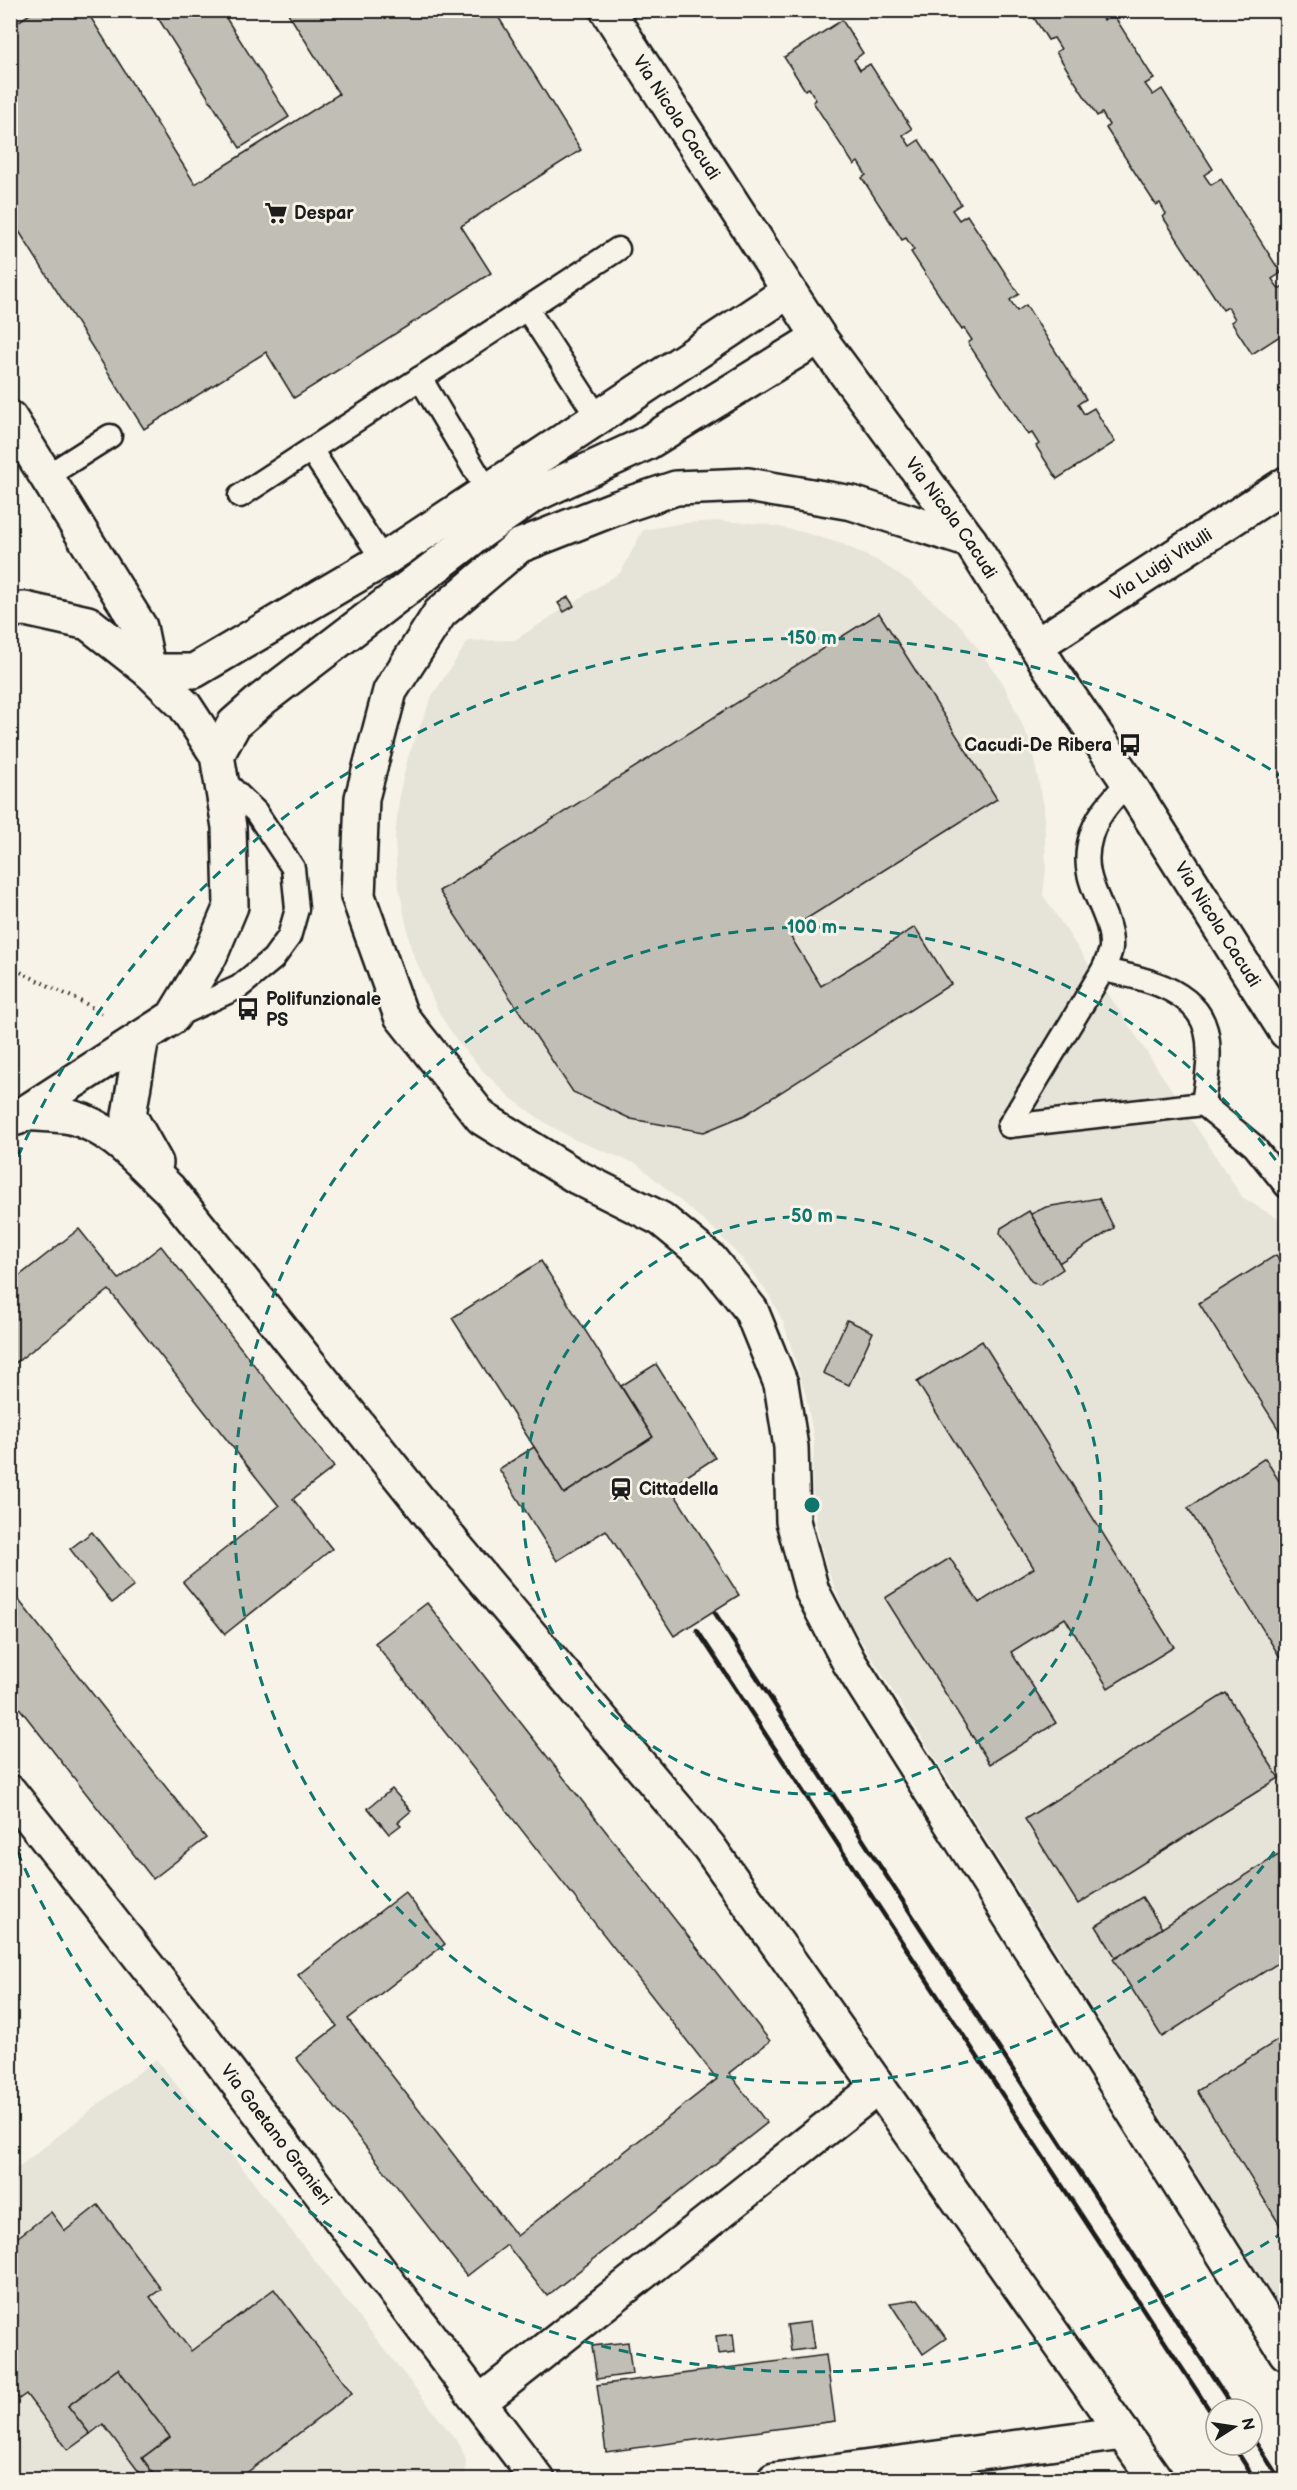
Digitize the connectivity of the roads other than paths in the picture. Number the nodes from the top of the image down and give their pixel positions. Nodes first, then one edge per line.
1 (607, 10) edge
2 (618, 249) dead end
3 (789, 291) junction
4 (527, 309) junction
5 (819, 337) junction
6 (420, 378) junction
7 (10, 418) edge
8 (598, 418) junction
9 (110, 436) dead end
10 (311, 450) junction
11 (47, 476) junction
12 (1287, 484) edge
13 (488, 492) junction
14 (240, 496) dead end
15 (970, 541) junction
16 (383, 560) junction
17 (10, 610) edge
18 (1037, 645) junction
19 (149, 671) junction
20 (219, 767) junction
21 (1128, 782) junction
22 (1103, 970) junction
23 (173, 1017) junction
24 (1287, 1032) edge
25 (142, 1037) junction
26 (1203, 1104) junction
27 (17, 1118) edge
28 (1254, 1146) junction
29 (1287, 1156) edge
30 (1287, 1186) edge
31 (169, 1189) junction
32 (10, 1792) edge
33 (878, 2086) junction
34 (1287, 2353) edge
35 (481, 2401) junction
36 (1123, 2433) junction
37 (538, 2480) edge
38 (774, 2480) edge
39 (1156, 2480) edge

1 - 3 street, Via Nicola Cacudi
2 - 4 lane
3 - 5 street, Via Nicola Cacudi
3 - 8 street
4 - 6 lane
4 - 8 lane
5 - 15 street, Via Nicola Cacudi
5 - 20 street
6 - 10 lane
6 - 13 lane
7 - 11 street
8 - 13 street
9 - 11 lane
10 - 14 lane
10 - 16 lane
11 - 19 street
12 - 18 street, Via Luigi Vitulli
13 - 16 street
15 - 18 street, Via Nicola Cacudi
15 - 34 street
16 - 19 street
17 - 19 street
18 - 21 street, Via Nicola Cacudi
19 - 20 street
20 - 23 street
20 - 23 lane
21 - 22 lane
21 - 24 street, Via Nicola Cacudi
22 - 26 lane
22 - 26 lane
23 - 25 street
25 - 27 street
25 - 31 street
26 - 28 lane
27 - 31 street
28 - 29 lane
28 - 30 lane
31 - 33 street
32 - 35 street, Via Gaetano Granieri
33 - 35 street
33 - 36 street
35 - 37 street, Via Gaetano Granieri
36 - 38 street
36 - 39 street

